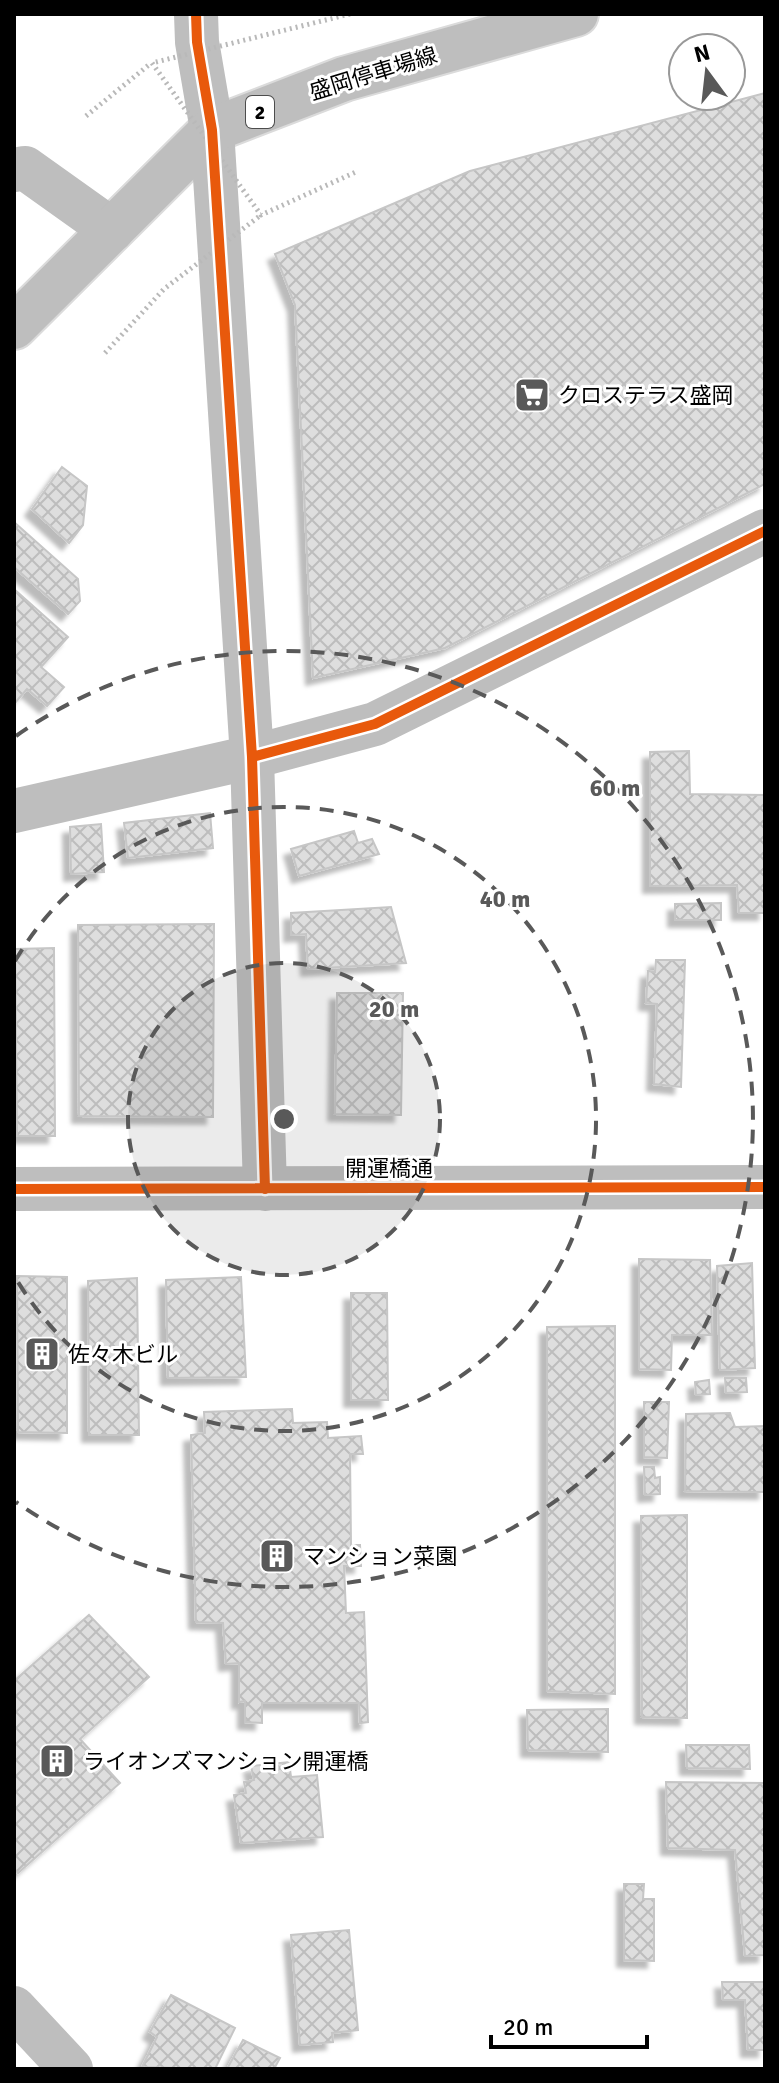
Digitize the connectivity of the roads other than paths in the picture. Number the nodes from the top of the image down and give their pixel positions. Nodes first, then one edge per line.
1 (196, 14) edge
2 (576, 14) edge
3 (212, 130) junction
4 (14, 170) edge
5 (112, 230) junction
6 (14, 327) edge
7 (765, 531) edge
8 (252, 757) junction
9 (14, 811) edge
10 (765, 1187) edge
11 (14, 1189) edge
12 (265, 1189) junction
13 (14, 2008) edge
14 (71, 2069) edge

1 - 3 street
2 - 3 street, 盛岡停車場線 / 2
3 - 5 street, 盛岡停車場線 / 2
3 - 8 street
4 - 5 street
5 - 6 street, 盛岡停車場線 / 2
7 - 8 street
8 - 9 street
8 - 12 street
10 - 12 street, 開運橋通
11 - 12 street, 開運橋通
13 - 14 street

